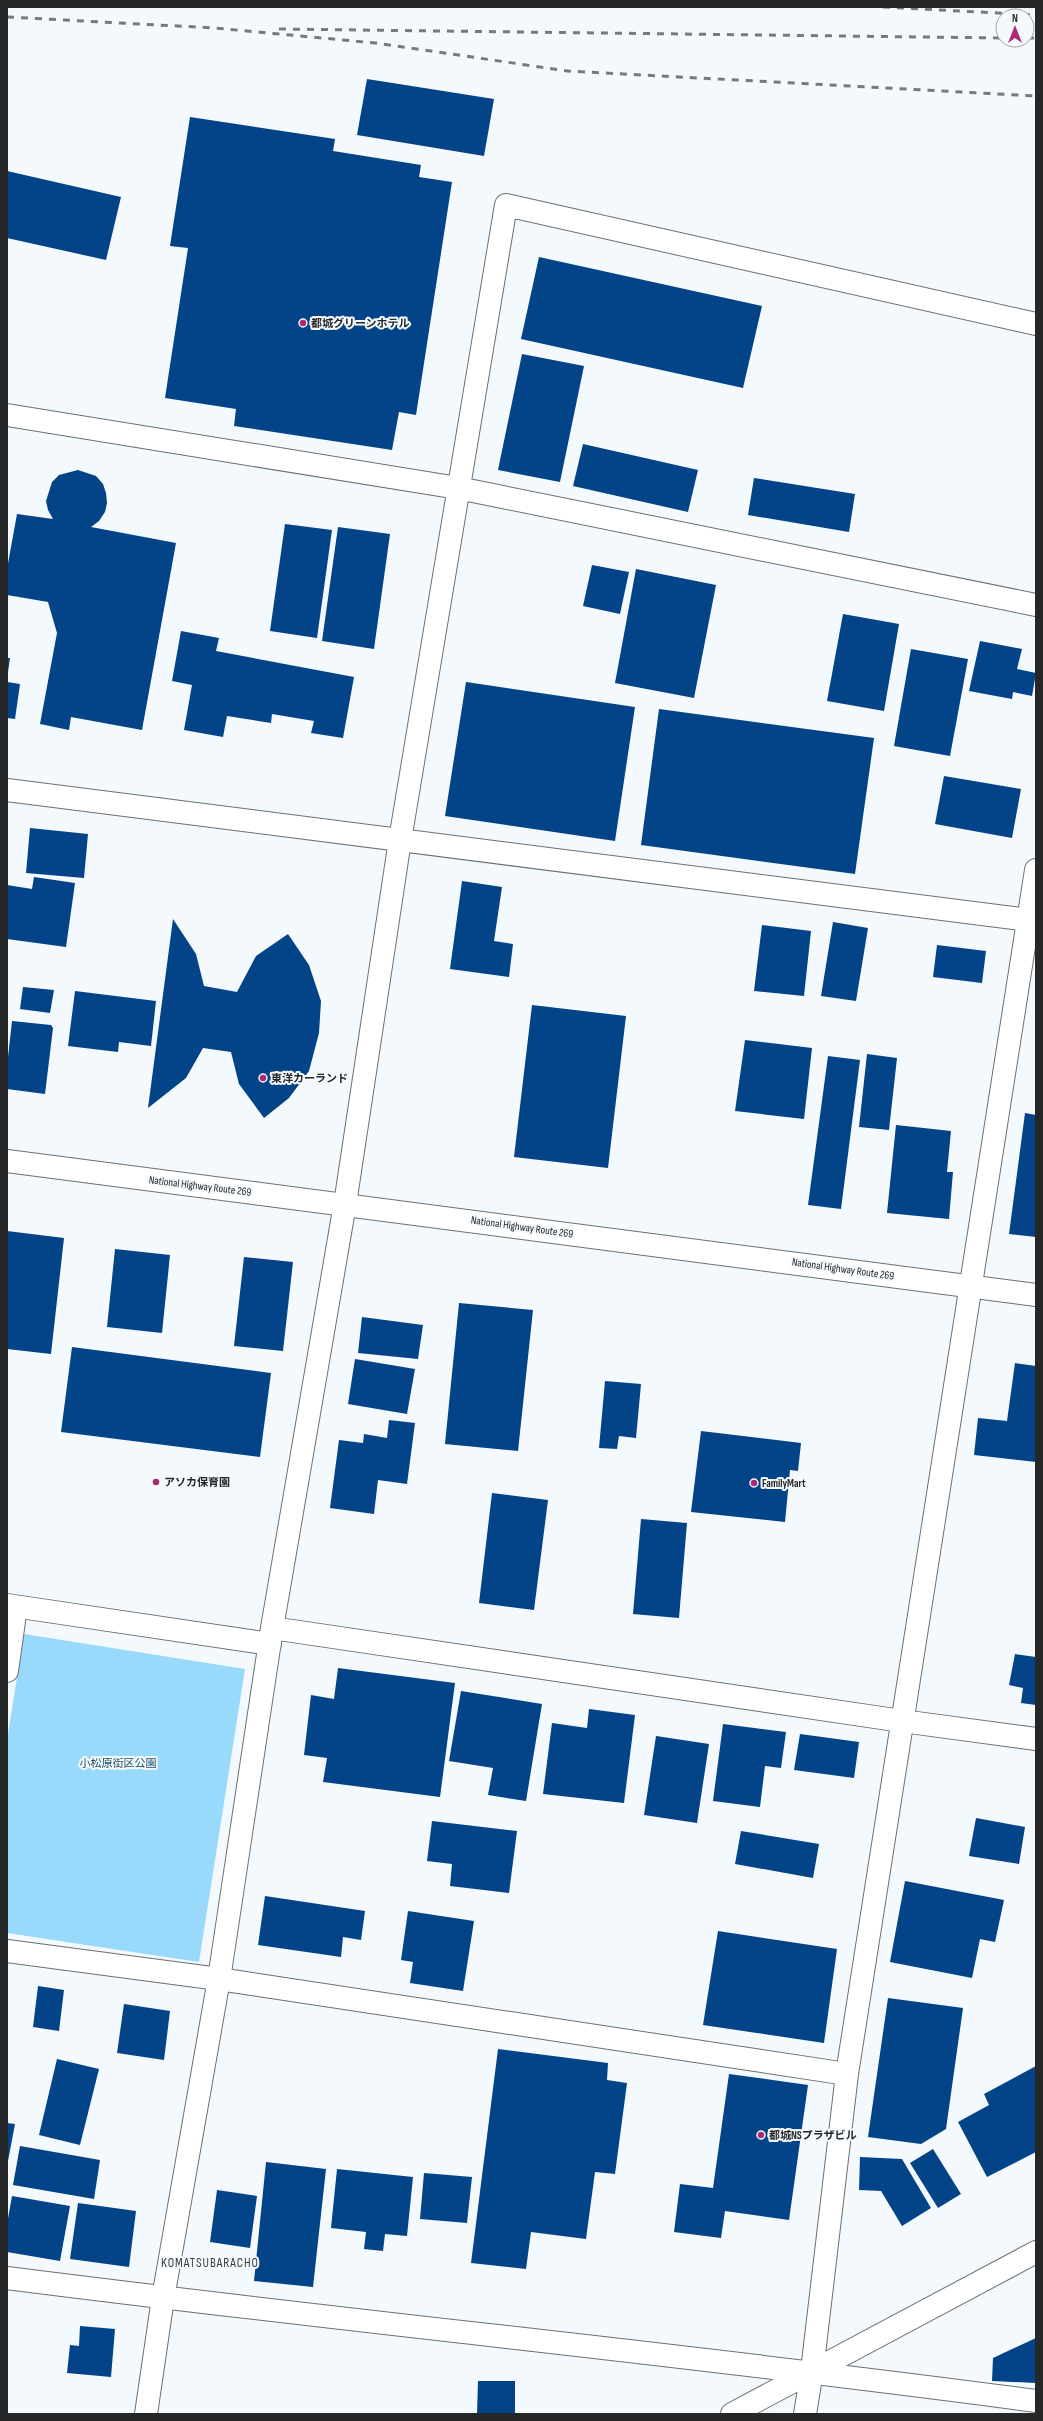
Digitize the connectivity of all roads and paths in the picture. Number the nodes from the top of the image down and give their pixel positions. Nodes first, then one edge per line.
1 (1036, 324) edge
2 (7, 415) edge
3 (458, 488) junction
4 (1036, 605) edge
5 (7, 790) edge
6 (400, 840) junction
7 (1036, 870) edge
8 (1032, 921) edge
9 (7, 1161) edge
10 (345, 1204) junction
11 (971, 1286) junction
12 (1036, 1295) edge
13 (12, 1606) edge
14 (271, 1636) junction
15 (7, 1671) edge
16 (902, 1721) junction
17 (1036, 1738) edge
18 (7, 1951) edge
19 (219, 1979) junction
20 (847, 2074) junction
21 (1036, 2252) edge
22 (7, 2278) edge
23 (163, 2298) junction
24 (812, 2371) junction
25 (1036, 2401) edge
26 (146, 2414) edge
27 (732, 2414) edge
28 (805, 2414) edge

1 - 3 main road
2 - 3 main road
3 - 4 main road
3 - 6 main road
5 - 6 main road
6 - 8 main road
6 - 10 main road
7 - 8 main road
8 - 11 main road
9 - 10 main road, National Highway Route 269
10 - 11 main road, National Highway Route 269
10 - 14 main road
11 - 12 main road, National Highway Route 269
11 - 16 main road
13 - 14 main road
13 - 15 main road
14 - 16 main road
14 - 19 main road
16 - 17 main road
16 - 20 main road
18 - 19 main road
19 - 20 main road
19 - 23 main road
20 - 24 main road
21 - 24 main road
22 - 23 main road
23 - 24 main road
23 - 26 main road
24 - 25 main road
24 - 27 main road
24 - 28 main road

